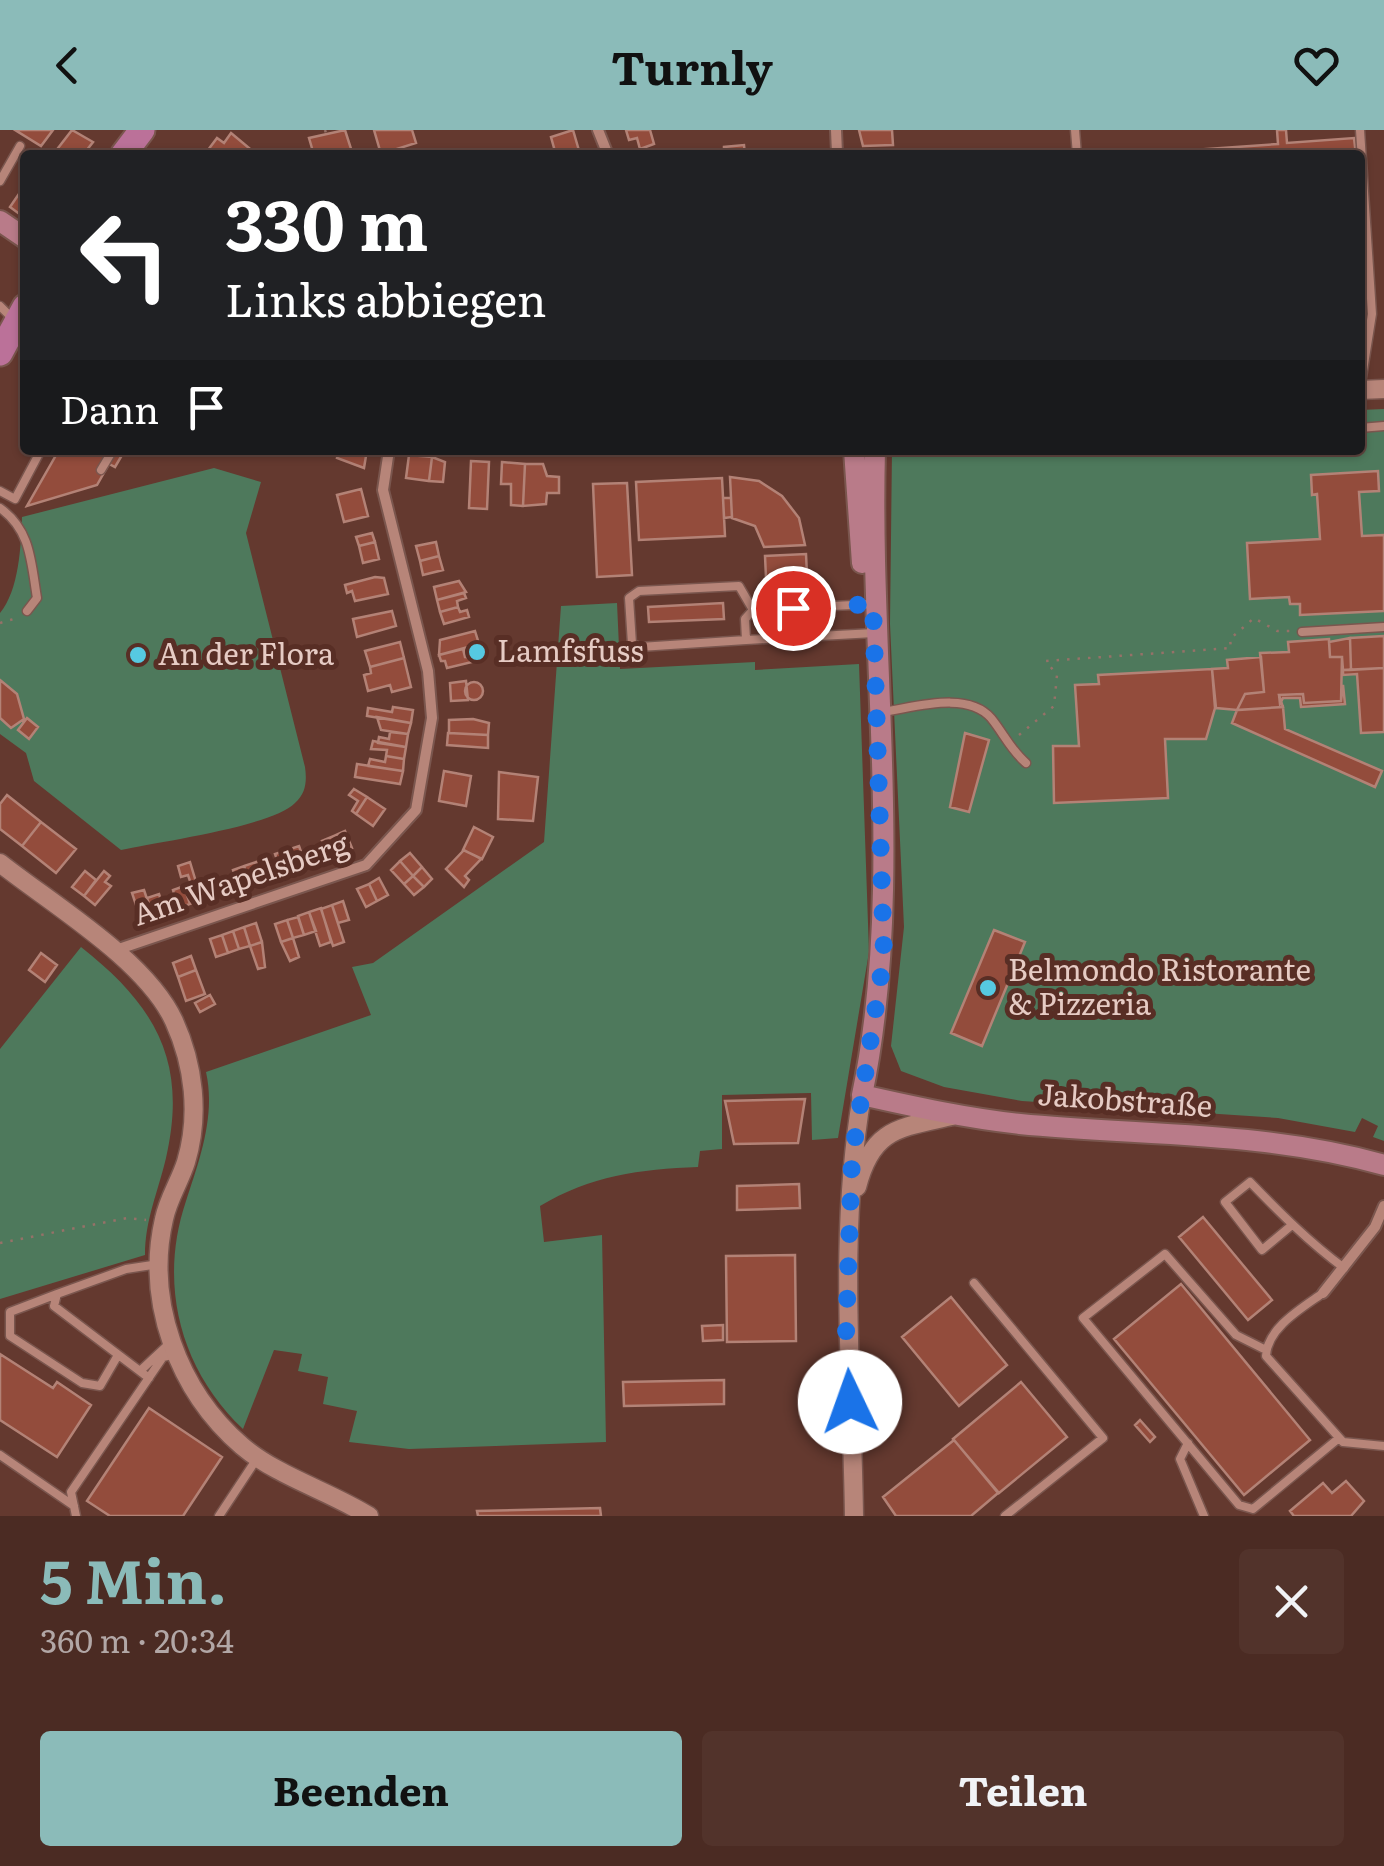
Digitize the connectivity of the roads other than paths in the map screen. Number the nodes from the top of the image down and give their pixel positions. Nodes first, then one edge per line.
1 (142, 130) edge
2 (20, 146) dead end
3 (127, 150) edge
4 (0, 182) edge
5 (1365, 207) edge
6 (14, 312) edge
7 (0, 353) edge
8 (1365, 358) edge
9 (38, 455) edge
10 (110, 455) edge
11 (389, 455) edge
12 (841, 455) edge
13 (854, 455) edge
14 (875, 455) edge
15 (102, 470) dead end
16 (857, 489) junction
17 (0, 491) edge
18 (0, 508) edge
19 (873, 604) junction
20 (754, 610) junction
21 (28, 613) road end
22 (1384, 628) edge
23 (1302, 632) road end
24 (874, 633) junction
25 (746, 640) junction
26 (877, 712) junction
27 (1026, 762) dead end
28 (0, 863) edge
29 (112, 951) junction
30 (862, 1096) junction
31 (952, 1116) junction
32 (1384, 1165) edge
33 (1384, 1206) edge
34 (1292, 1225) junction
35 (847, 1226) junction
36 (159, 1264) junction
37 (1344, 1268) junction
38 (974, 1283) dead end
39 (1323, 1293) joint
40 (56, 1294) junction
41 (174, 1348) junction
42 (1266, 1350) junction
43 (118, 1355) junction
44 (140, 1371) junction
45 (150, 1378) junction
46 (1339, 1438) junction
47 (1188, 1444) junction
48 (1384, 1446) edge
49 (0, 1455) edge
50 (258, 1456) junction
51 (74, 1506) junction
52 (76, 1516) edge
53 (219, 1516) edge
54 (368, 1516) edge
55 (854, 1516) edge
56 (1005, 1516) edge
57 (1204, 1516) edge

1 - 3 main road
2 - 4 lane
5 - 8 lane
6 - 7 main road
9 - 17 lane
10 - 15 lane
11 - 29 street, Am Wapelsberg
12 - 16 main road
13 - 16 main road
14 - 19 main road
16 - 19 main road
18 - 21 lane
19 - 20 lane
19 - 24 main road
20 - 25 lane
20 - 25 lane
22 - 23 lane
24 - 25 lane
24 - 26 main road
26 - 27 lane
26 - 30 main road
28 - 29 street
29 - 36 street
30 - 31 main road, Jakobstraße
30 - 35 street
31 - 32 main road, Jakobstraße
31 - 35 street
33 - 37 street
34 - 34 lane
34 - 37 lane
35 - 55 street
36 - 40 lane
36 - 41 street
37 - 39 street
38 - 56 lane
39 - 42 lane
40 - 43 lane
40 - 43 lane
41 - 44 lane
41 - 45 lane
41 - 50 street
42 - 46 lane
42 - 47 lane
43 - 44 lane
44 - 45 lane
45 - 51 lane
46 - 47 lane
46 - 48 lane
47 - 57 lane
49 - 51 lane
50 - 53 lane
50 - 54 street
51 - 52 lane

